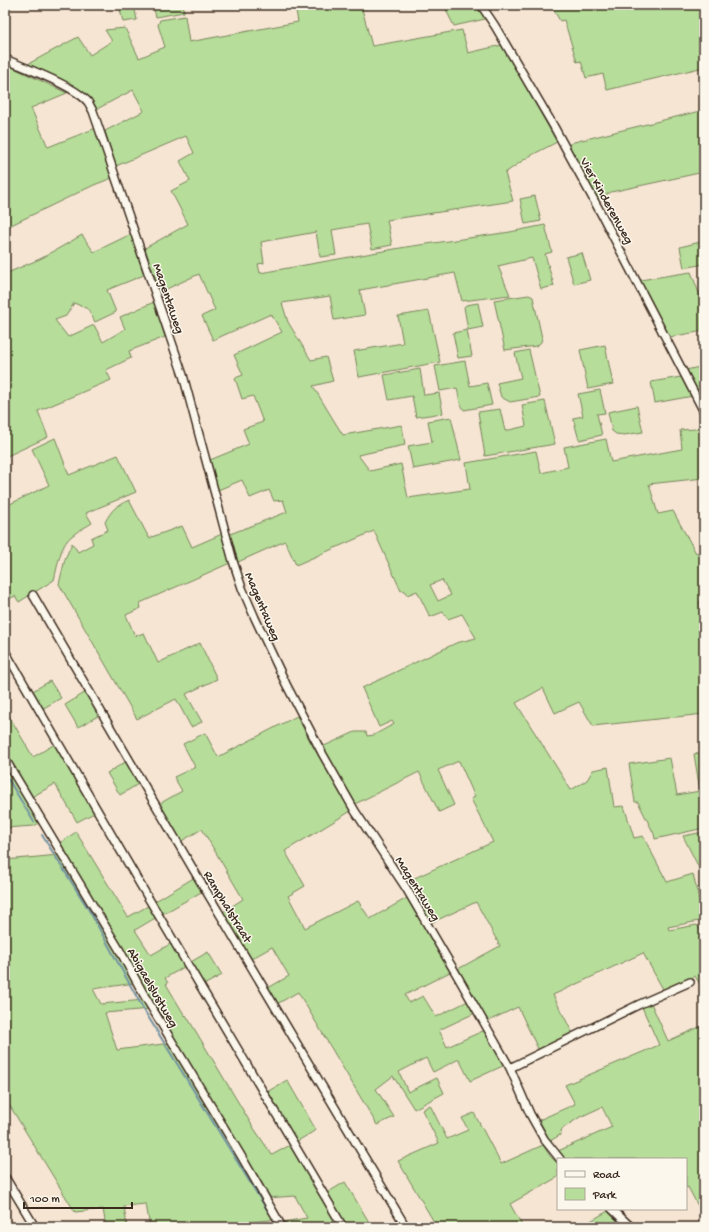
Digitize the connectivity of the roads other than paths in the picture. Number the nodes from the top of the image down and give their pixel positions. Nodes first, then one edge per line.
1 (481, 5) edge
2 (5, 59) edge
3 (704, 412) edge
4 (33, 595) dead end
5 (5, 651) edge
6 (5, 759) edge
7 (690, 982) dead end
8 (510, 1068) junction
9 (559, 1158) edge
10 (5, 1177) edge
11 (613, 1210) edge
12 (35, 1227) edge
13 (282, 1227) edge
14 (343, 1227) edge
15 (406, 1227) edge
16 (631, 1227) edge

1 - 3 street, Vier Kinderenweg
2 - 8 street, Magentaweg
4 - 15 street, Ramphalstraat
5 - 14 street
6 - 13 street, Abigaelslustweg
7 - 8 street
8 - 9 street, Magentaweg
10 - 12 street
11 - 16 street

